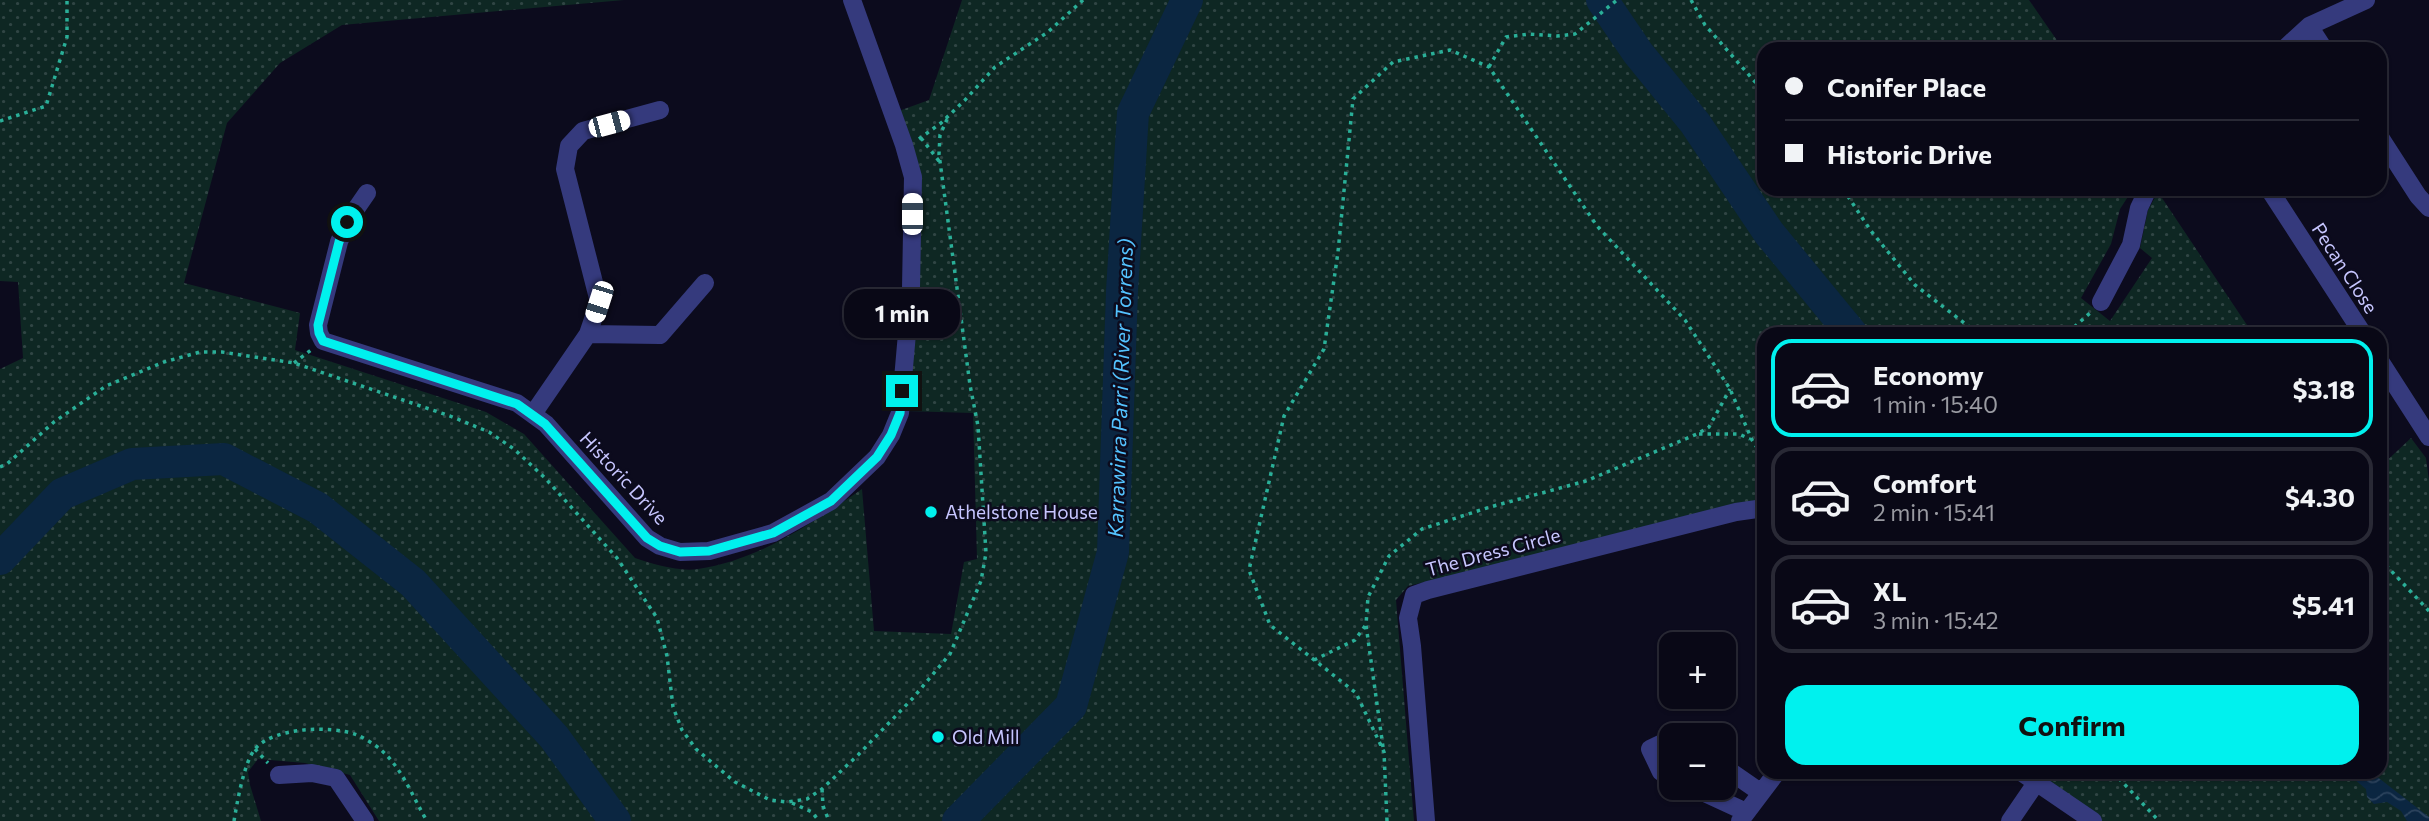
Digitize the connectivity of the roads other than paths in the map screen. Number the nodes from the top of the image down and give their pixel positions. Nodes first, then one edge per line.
1 (852, 0) edge
2 (2366, 0) edge
3 (2309, 26) junction
4 (2292, 42) edge
5 (2319, 42) edge
6 (660, 110) dead end
7 (2387, 148) edge
8 (367, 193) dead end
9 (2145, 196) edge
10 (2274, 196) edge
11 (2429, 208) edge
12 (705, 283) dead end
13 (2101, 302) road end
14 (2358, 327) edge
15 (588, 334) junction
16 (2387, 372) edge
17 (533, 414) junction
18 (2429, 437) edge
19 (1757, 509) edge
20 (1659, 745) edge
21 (1659, 768) edge
22 (279, 775) dead end
23 (1736, 775) edge
24 (1771, 779) edge
25 (2031, 779) edge
26 (2036, 783) junction
27 (1760, 792) junction
28 (1714, 800) edge
29 (1743, 817) edge
30 (365, 821) edge
31 (1426, 821) edge
32 (2010, 821) edge
33 (2093, 821) edge

1 - 17 street, Historic Drive
2 - 3 street
3 - 4 street
3 - 5 street
6 - 15 street
7 - 11 street
8 - 17 street, Historic Drive
9 - 13 street
10 - 14 street, Pecan Close
12 - 15 street
15 - 17 street
16 - 18 street
19 - 31 street, The Dress Circle
20 - 21 street
22 - 30 street
23 - 27 street
24 - 27 street
25 - 26 street
26 - 32 street
26 - 33 street
27 - 29 street
28 - 29 street

